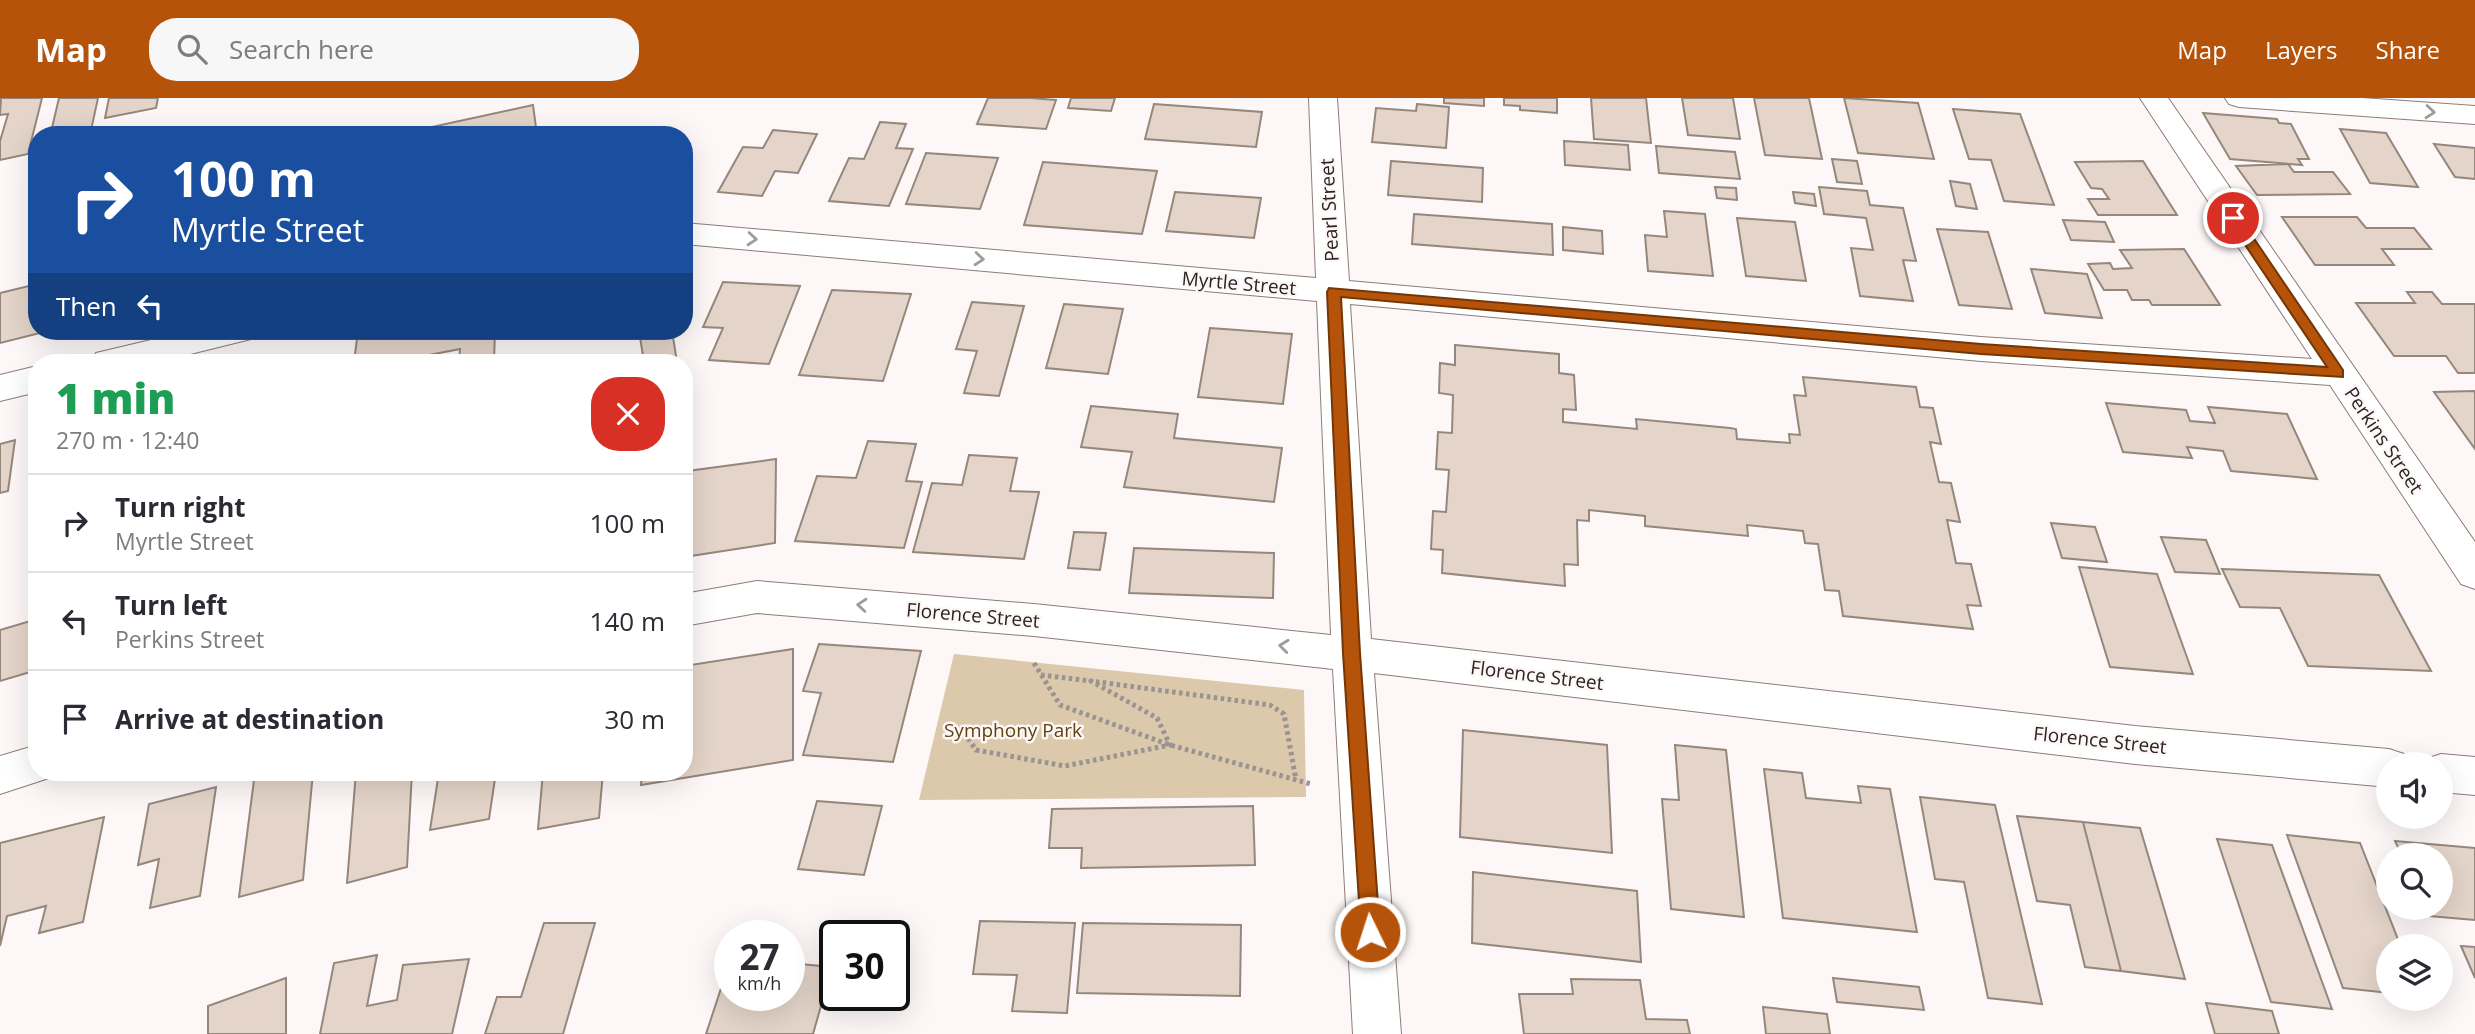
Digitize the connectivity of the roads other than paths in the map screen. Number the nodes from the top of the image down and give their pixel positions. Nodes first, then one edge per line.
1 (1323, 98) edge
2 (2154, 98) edge
3 (2239, 98) edge
4 (2475, 115) edge
5 (693, 234) edge
6 (1334, 292) junction
7 (202, 340) edge
8 (146, 354) edge
9 (2338, 373) junction
10 (28, 381) edge
11 (0, 388) edge
12 (2475, 573) edge
13 (693, 608) edge
14 (1352, 653) junction
15 (28, 767) edge
16 (2376, 767) edge
17 (2453, 774) edge
18 (0, 775) edge
19 (2475, 776) edge
20 (1377, 1034) edge

1 - 6 street, Pearl Street
2 - 9 street, Perkins Street
3 -> 4 street
5 -> 6 street, Myrtle Street
6 - 9 street, Myrtle Street
6 - 14 street, Pearl Street
7 - 8 street
9 - 12 street, Perkins Street
10 - 11 street
14 -> 13 street, Florence Street
14 - 16 street, Florence Street
14 - 20 street, Pearl Street
15 - 18 street
17 - 19 street

